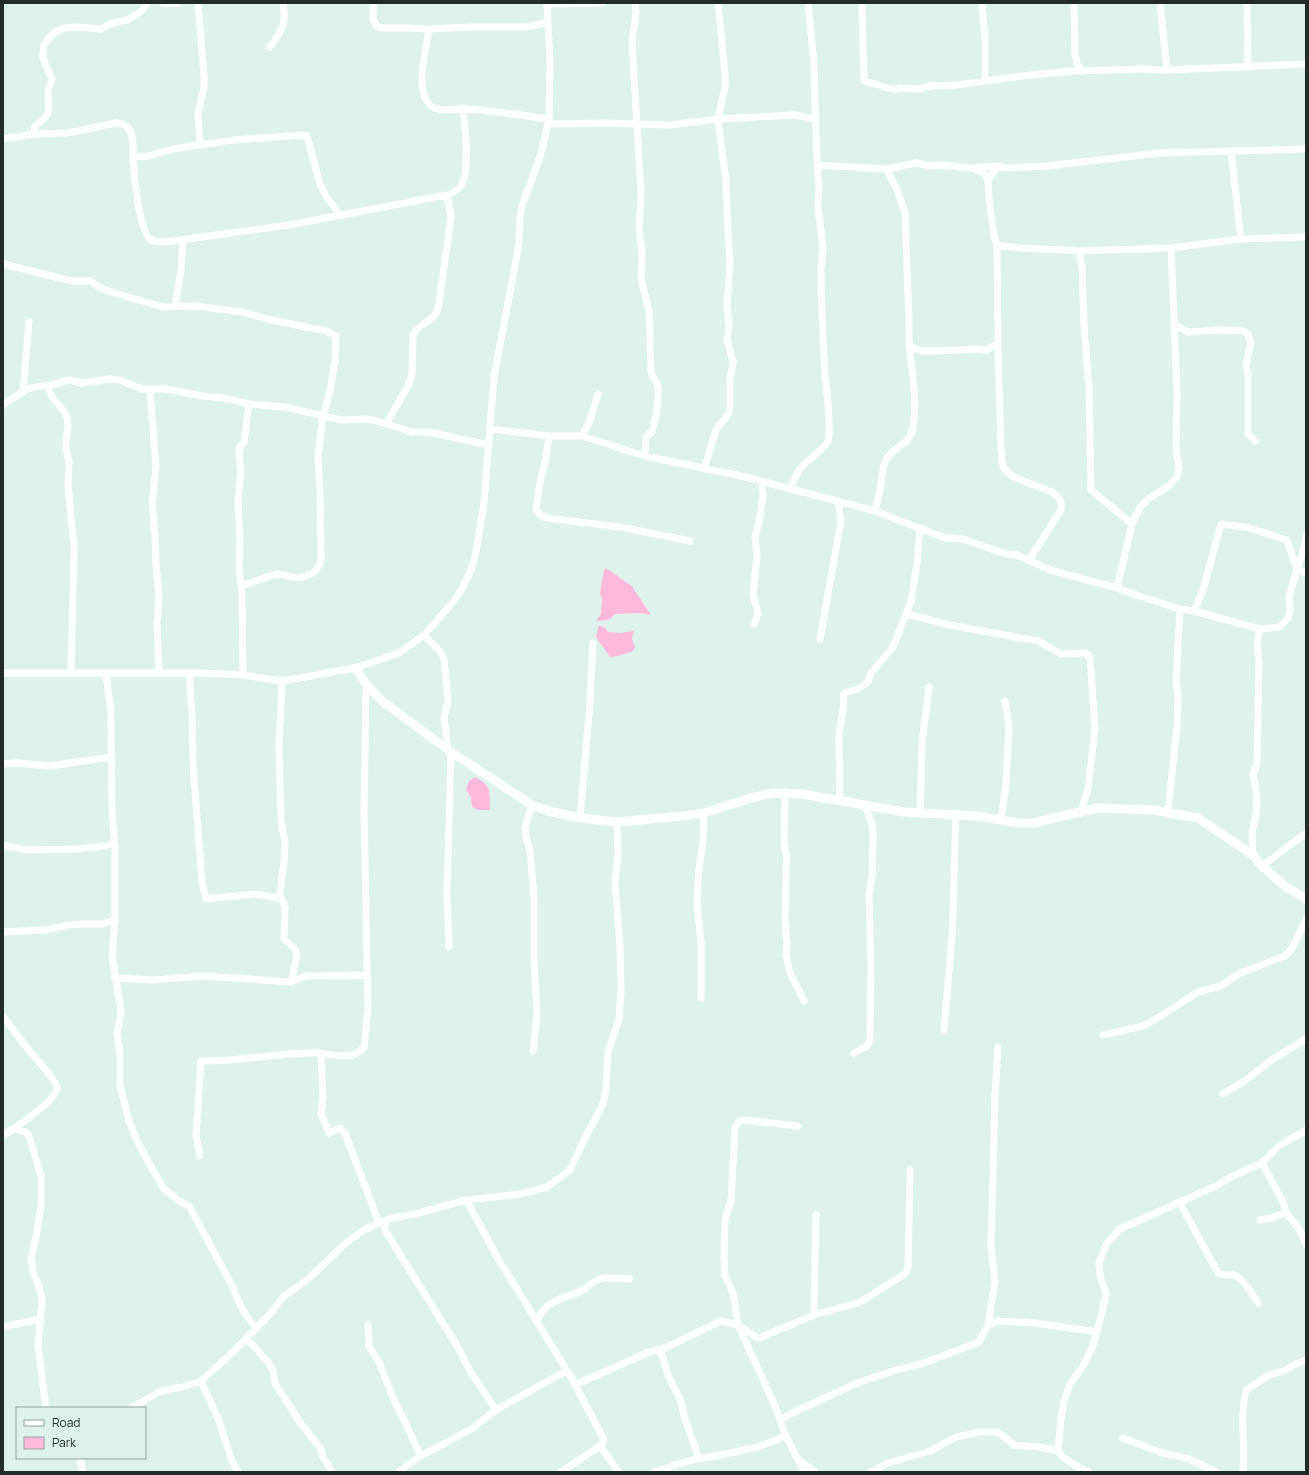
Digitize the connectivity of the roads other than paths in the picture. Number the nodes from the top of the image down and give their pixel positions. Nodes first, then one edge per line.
1 (148, 3) edge
2 (163, 3) edge
3 (179, 3) edge
4 (198, 3) edge
5 (283, 3) edge
6 (372, 3) edge
7 (547, 3) edge
8 (602, 3) edge
9 (635, 3) edge
10 (718, 3) edge
11 (808, 3) edge
12 (862, 3) edge
13 (982, 3) edge
14 (1074, 3) edge
15 (1160, 3) edge
16 (1247, 3) edge
17 (548, 22) junction
18 (429, 29) junction
19 (270, 46) dead end
20 (1077, 64) junction
21 (1306, 64) edge
22 (1248, 66) junction
23 (1082, 70) junction
24 (1167, 70) junction
25 (1071, 71) junction
26 (985, 81) junction
27 (464, 108) junction
28 (815, 118) junction
29 (718, 119) junction
30 (548, 122) junction
31 (637, 124) junction
32 (34, 134) junction
33 (3, 139) edge
34 (200, 145) junction
35 (1306, 149) edge
36 (1231, 151) junction
37 (133, 157) junction
38 (817, 165) junction
39 (998, 166) junction
40 (970, 168) junction
41 (886, 169) junction
42 (988, 180) junction
43 (447, 195) junction
44 (340, 215) junction
45 (1306, 237) edge
46 (1241, 239) junction
47 (183, 240) junction
48 (997, 246) junction
49 (1171, 248) junction
50 (1081, 251) junction
51 (3, 264) edge
52 (175, 306) junction
53 (29, 322) dead end
54 (1174, 324) junction
55 (998, 344) junction
56 (909, 346) junction
57 (986, 350) junction
58 (999, 363) junction
59 (47, 386) junction
60 (150, 390) junction
61 (23, 392) junction
62 (598, 394) dead end
63 (249, 404) junction
64 (3, 406) edge
65 (326, 414) junction
66 (386, 424) junction
67 (490, 429) junction
68 (549, 436) junction
69 (582, 436) junction
70 (1256, 441) dead end
71 (488, 445) junction
72 (644, 456) junction
73 (704, 469) junction
74 (762, 483) junction
75 (791, 489) junction
76 (838, 502) junction
77 (876, 511) junction
78 (1132, 524) junction
79 (920, 528) junction
80 (1306, 535) edge
81 (690, 541) dead end
82 (1029, 560) junction
83 (1297, 569) junction
84 (1306, 573) edge
85 (241, 586) junction
86 (1117, 588) junction
87 (1180, 609) junction
88 (1194, 611) junction
89 (907, 614) junction
90 (754, 624) dead end
91 (1260, 629) junction
92 (424, 635) junction
93 (820, 639) dead end
94 (593, 643) dead end
95 (355, 668) junction
96 (3, 673) edge
97 (71, 673) junction
98 (106, 673) junction
99 (159, 673) junction
100 (189, 674) junction
101 (244, 675) junction
102 (282, 681) junction
103 (366, 684) junction
104 (929, 687) dead end
105 (1005, 701) dead end
106 (450, 751) junction
107 (112, 757) junction
108 (3, 764) edge
109 (786, 792) junction
110 (840, 800) junction
111 (532, 805) junction
112 (865, 805) junction
113 (1081, 811) junction
114 (920, 812) junction
115 (1168, 812) junction
116 (704, 813) junction
117 (956, 814) junction
118 (580, 818) junction
119 (1001, 820) junction
120 (617, 822) junction
121 (1306, 832) edge
122 (114, 843) junction
123 (3, 845) edge
124 (1253, 855) junction
125 (1262, 866) junction
126 (279, 898) junction
127 (1306, 899) edge
128 (1306, 918) edge
129 (115, 920) junction
130 (3, 932) edge
131 (449, 947) dead end
132 (367, 975) junction
133 (115, 978) junction
134 (291, 982) junction
135 (701, 998) dead end
136 (804, 1001) dead end
137 (3, 1016) edge
138 (944, 1030) dead end
139 (1102, 1035) dead end
140 (1306, 1039) edge
141 (998, 1048) dead end
142 (533, 1051) dead end
143 (854, 1053) dead end
144 (321, 1054) junction
145 (1223, 1094) dead end
146 (798, 1126) dead end
147 (14, 1129) junction
148 (1306, 1130) edge
149 (3, 1135) edge
150 (200, 1156) dead end
151 (1262, 1162) junction
152 (910, 1170) dead end
153 (466, 1200) junction
154 (1180, 1203) junction
155 (1286, 1212) junction
156 (816, 1215) dead end
157 (388, 1219) junction
158 (1260, 1220) dead end
159 (379, 1223) junction
160 (1306, 1244) edge
161 (630, 1279) dead end
162 (1258, 1303) dead end
163 (814, 1315) junction
164 (40, 1319) junction
165 (537, 1322) junction
166 (368, 1324) dead end
167 (738, 1325) junction
168 (988, 1325) junction
169 (3, 1327) edge
170 (256, 1328) junction
171 (1097, 1332) junction
172 (246, 1338) junction
173 (663, 1349) junction
174 (1306, 1360) edge
175 (567, 1373) junction
176 (201, 1381) junction
177 (575, 1385) junction
178 (46, 1407) edge
179 (133, 1407) edge
180 (496, 1410) junction
181 (780, 1421) junction
182 (785, 1434) junction
183 (1122, 1438) dead end
184 (600, 1446) junction
185 (1058, 1451) junction
186 (421, 1456) junction
187 (80, 1459) edge
188 (699, 1459) junction
189 (798, 1460) junction
190 (83, 1472) edge
191 (238, 1472) edge
192 (332, 1472) edge
193 (398, 1472) edge
194 (561, 1472) edge
195 (619, 1472) edge
196 (654, 1472) edge
197 (804, 1472) edge
198 (815, 1472) edge
199 (871, 1472) edge
200 (1089, 1472) edge
201 (1216, 1472) edge
202 (1244, 1472) edge

1 - 32 street
2 - 3 street
4 - 34 street
5 - 19 street
6 - 18 street
7 - 8 street
7 - 17 street
9 - 31 street
10 - 29 street
11 - 28 street
12 - 26 street
13 - 26 street
14 - 20 street
15 - 24 street
16 - 22 street
17 - 18 street
17 - 30 street
18 - 27 street
20 - 23 street
20 - 25 street
21 - 22 street
22 - 24 street
23 - 24 street
23 - 25 street
25 - 26 street
27 - 30 street
27 - 43 street
28 - 29 street
28 - 38 street
29 - 31 street
29 - 73 street
30 - 31 street
30 - 67 street
31 - 72 street
32 - 33 street
32 - 37 street
34 - 37 street
34 - 44 street
35 - 36 street
36 - 39 street
36 - 46 street
37 - 47 street
38 - 41 street
38 - 75 street
39 - 40 street
39 - 42 street
40 - 41 street
40 - 42 street
41 - 56 street
42 - 48 street
43 - 44 street
43 - 66 street
44 - 47 street
45 - 46 street
46 - 49 street
47 - 52 street
48 - 50 street
48 - 55 street
49 - 50 street
49 - 54 street
50 - 78 street
51 - 52 street
52 - 65 street
53 - 61 street
54 - 70 street
54 - 78 street
55 - 57 street
55 - 58 street
56 - 57 street
56 - 77 street
57 - 58 street
58 - 82 street
59 - 60 street
59 - 61 street
59 - 97 street
60 - 63 street
60 - 99 street
61 - 64 street
62 - 69 street
63 - 65 street
63 - 85 street
65 - 66 street
65 - 85 street
66 - 71 street
67 - 68 street
67 - 71 street
68 - 69 street
68 - 81 street
69 - 72 street
71 - 92 street
72 - 73 street
73 - 74 street
74 - 75 street
74 - 90 street
75 - 76 street
76 - 77 street
76 - 93 street
77 - 79 street
78 - 86 street
79 - 82 street
79 - 89 street
80 - 83 street
82 - 86 street
83 - 84 street
83 - 88 street
83 - 91 street
85 - 101 street
86 - 87 street
87 - 88 street
87 - 115 street
88 - 91 street
89 - 110 street
89 - 113 street
91 - 124 street
92 - 95 street
92 - 106 street
94 - 118 street
95 - 102 street
95 - 103 street
96 - 97 street
97 - 98 street
98 - 99 street
98 - 107 street
99 - 100 street
100 - 101 street
100 - 126 street
101 - 102 street
102 - 126 street
103 - 106 street
103 - 132 street
104 - 114 street
105 - 119 street
106 - 111 street
106 - 131 street
107 - 108 street
107 - 122 street
109 - 110 street
109 - 116 street
109 - 136 street
110 - 112 street
111 - 118 street
111 - 142 street
112 - 114 street
112 - 143 street
113 - 115 street
113 - 119 street
114 - 117 street
115 - 124 street
116 - 120 street
116 - 135 street
117 - 119 street
117 - 138 street
118 - 120 street
120 - 153 street
121 - 125 street
122 - 123 street
122 - 129 street
124 - 125 street
125 - 127 street
126 - 134 street
128 - 139 street
129 - 130 street
129 - 133 street
132 - 134 street
132 - 144 street
133 - 134 street
133 - 170 street
137 - 147 street
140 - 145 street
141 - 168 street
144 - 150 street
144 - 159 street
146 - 167 street
147 - 149 street
147 - 164 street
148 - 151 street
151 - 154 street
151 - 155 street
152 - 163 street
153 - 157 street
153 - 165 street
154 - 162 street
154 - 171 street
155 - 158 street
155 - 160 street
156 - 163 street
157 - 159 street
157 - 180 street
159 - 170 street
161 - 165 street
163 - 167 street
164 - 169 street
164 - 178 street
165 - 175 street
166 - 186 street
167 - 173 street
167 - 181 street
168 - 171 street
168 - 181 street
170 - 172 street
171 - 185 street
172 - 176 street
172 - 192 street
173 - 177 street
173 - 188 street
174 - 202 street
175 - 177 street
175 - 180 street
176 - 179 street
176 - 191 street
177 - 184 street
180 - 186 street
181 - 182 street
182 - 188 street
182 - 189 street
183 - 201 street
184 - 194 street
184 - 195 street
185 - 199 street
185 - 200 street
186 - 193 street
187 - 190 street
188 - 196 street
189 - 197 street
189 - 198 street

